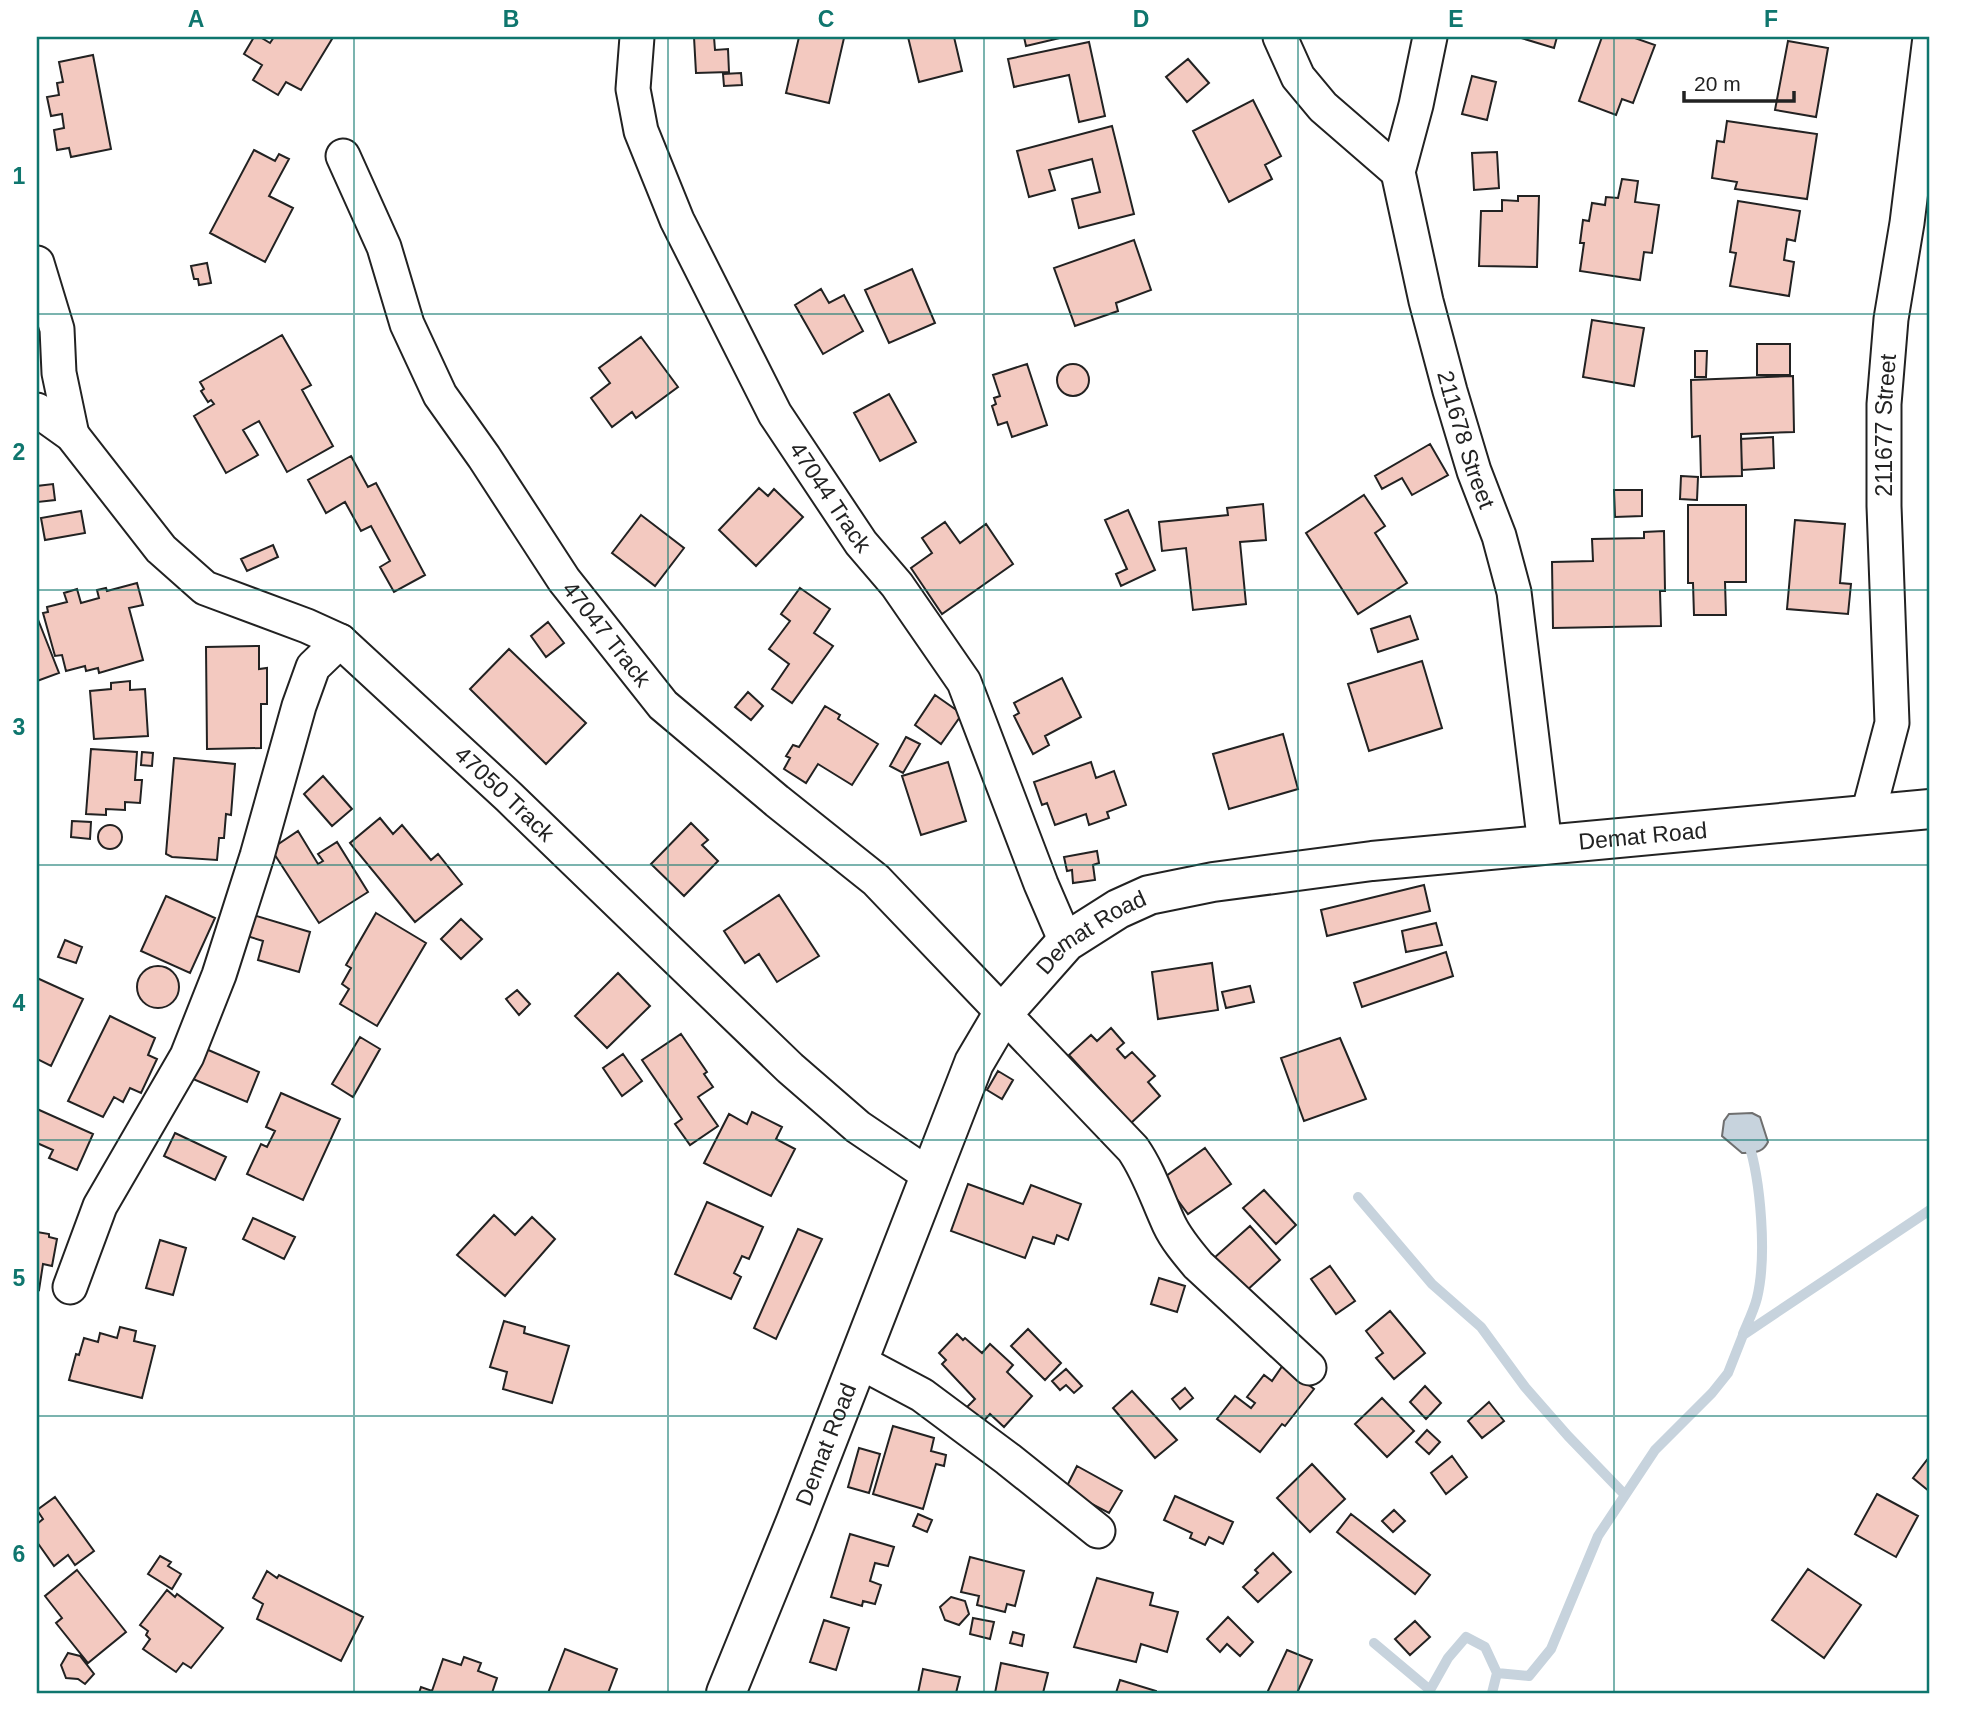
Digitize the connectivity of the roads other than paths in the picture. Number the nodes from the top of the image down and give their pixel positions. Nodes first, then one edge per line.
1 (637, 37) edge
2 (1280, 37) edge
3 (1430, 37) edge
4 (1930, 37) edge
5 (342, 156) dead end
6 (1398, 172) junction
7 (37, 263) edge
8 (37, 411) edge
9 (72, 435) junction
10 (340, 641) junction
11 (1930, 809) edge
12 (1868, 814) junction
13 (1545, 845) junction
14 (1066, 942) junction
15 (1003, 1012) junction
16 (929, 1175) junction
17 (70, 1287) dead end
18 (858, 1361) junction
19 (1310, 1368) dead end
20 (1098, 1531) dead end
21 (726, 1693) edge

1 - 14 street, 47044 Track
2 - 6 street
3 - 6 street, 211678 Street
4 - 12 street, 211677 Street
5 - 15 street, 47047 Track
6 - 13 street, 211678 Street
7 - 9 street
8 - 9 street
9 - 10 street, 47050 Track
10 - 16 street, 47050 Track
10 - 17 street
11 - 12 street, Demat Road
12 - 13 street, Demat Road
13 - 14 street, Demat Road
14 - 15 street, Demat Road
15 - 16 street, Demat Road
15 - 19 street, 47047 Track
16 - 18 street, Demat Road
18 - 20 street
18 - 21 street, Demat Road

